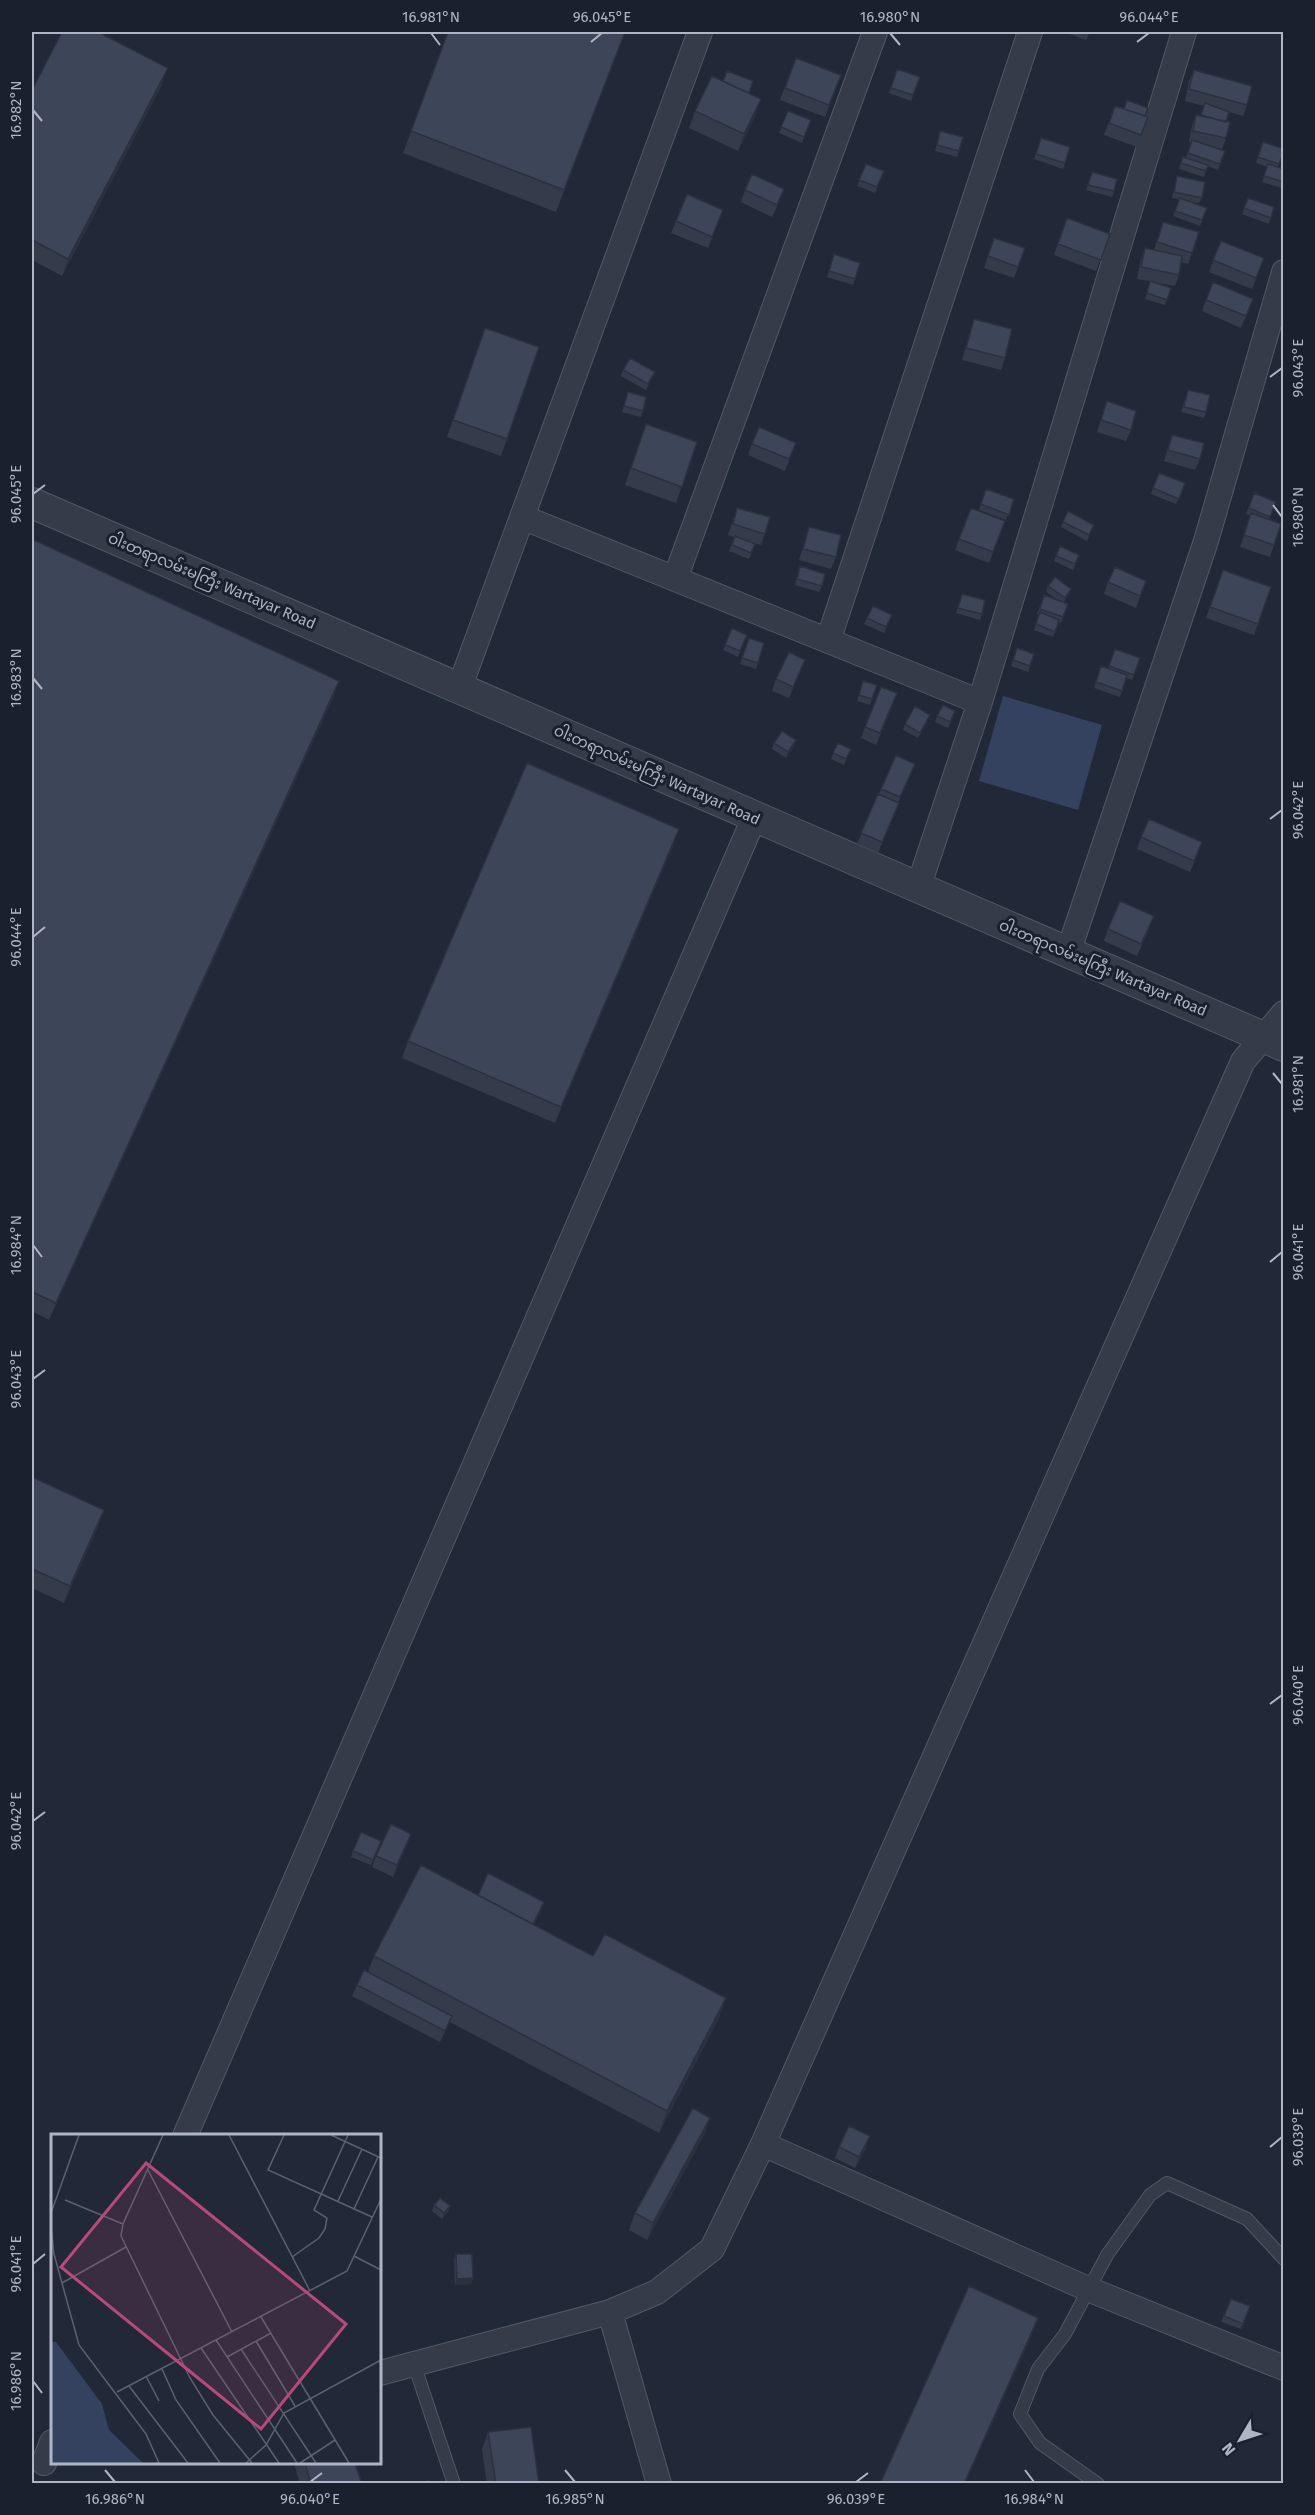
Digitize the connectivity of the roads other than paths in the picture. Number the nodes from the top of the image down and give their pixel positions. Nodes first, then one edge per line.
1 (700, 32) edge
2 (875, 32) edge
3 (1030, 32) edge
4 (1184, 32) edge
5 (1284, 272) edge
6 (32, 503) edge
7 (522, 517) junction
8 (675, 579) junction
9 (828, 641) junction
10 (459, 689) junction
11 (980, 702) junction
12 (754, 818) junction
13 (918, 888) junction
14 (1068, 953) junction
15 (1284, 1013) edge
16 (1274, 1042) edge
17 (186, 2134) edge
18 (763, 2144) junction
19 (1284, 2259) edge
20 (1088, 2289) junction
21 (610, 2312) junction
22 (414, 2364) junction
23 (1284, 2368) edge
24 (381, 2373) edge
25 (454, 2484) edge
26 (659, 2484) edge
27 (1098, 2484) edge

1 - 7 street
2 - 8 street
3 - 9 street
4 - 11 street
5 - 14 street
6 - 10 street, ဝါးတရာလမ်းမကြီး Wartayar Road
7 - 8 street
7 - 10 street
8 - 9 street
9 - 11 street
10 - 12 street, ဝါးတရာလမ်းမကြီး Wartayar Road
11 - 13 street
12 - 13 street, ဝါးတရာလမ်းမကြီး Wartayar Road
12 - 17 street
13 - 14 street, ဝါးတရာလမ်းမကြီး Wartayar Road
14 - 16 street, ဝါးတရာလမ်းမကြီး Wartayar Road
15 - 16 street
16 - 18 street
18 - 20 street
18 - 21 street
19 - 20 lane
20 - 23 street
20 - 27 lane
21 - 22 street
21 - 26 street
22 - 24 street
22 - 25 lane

